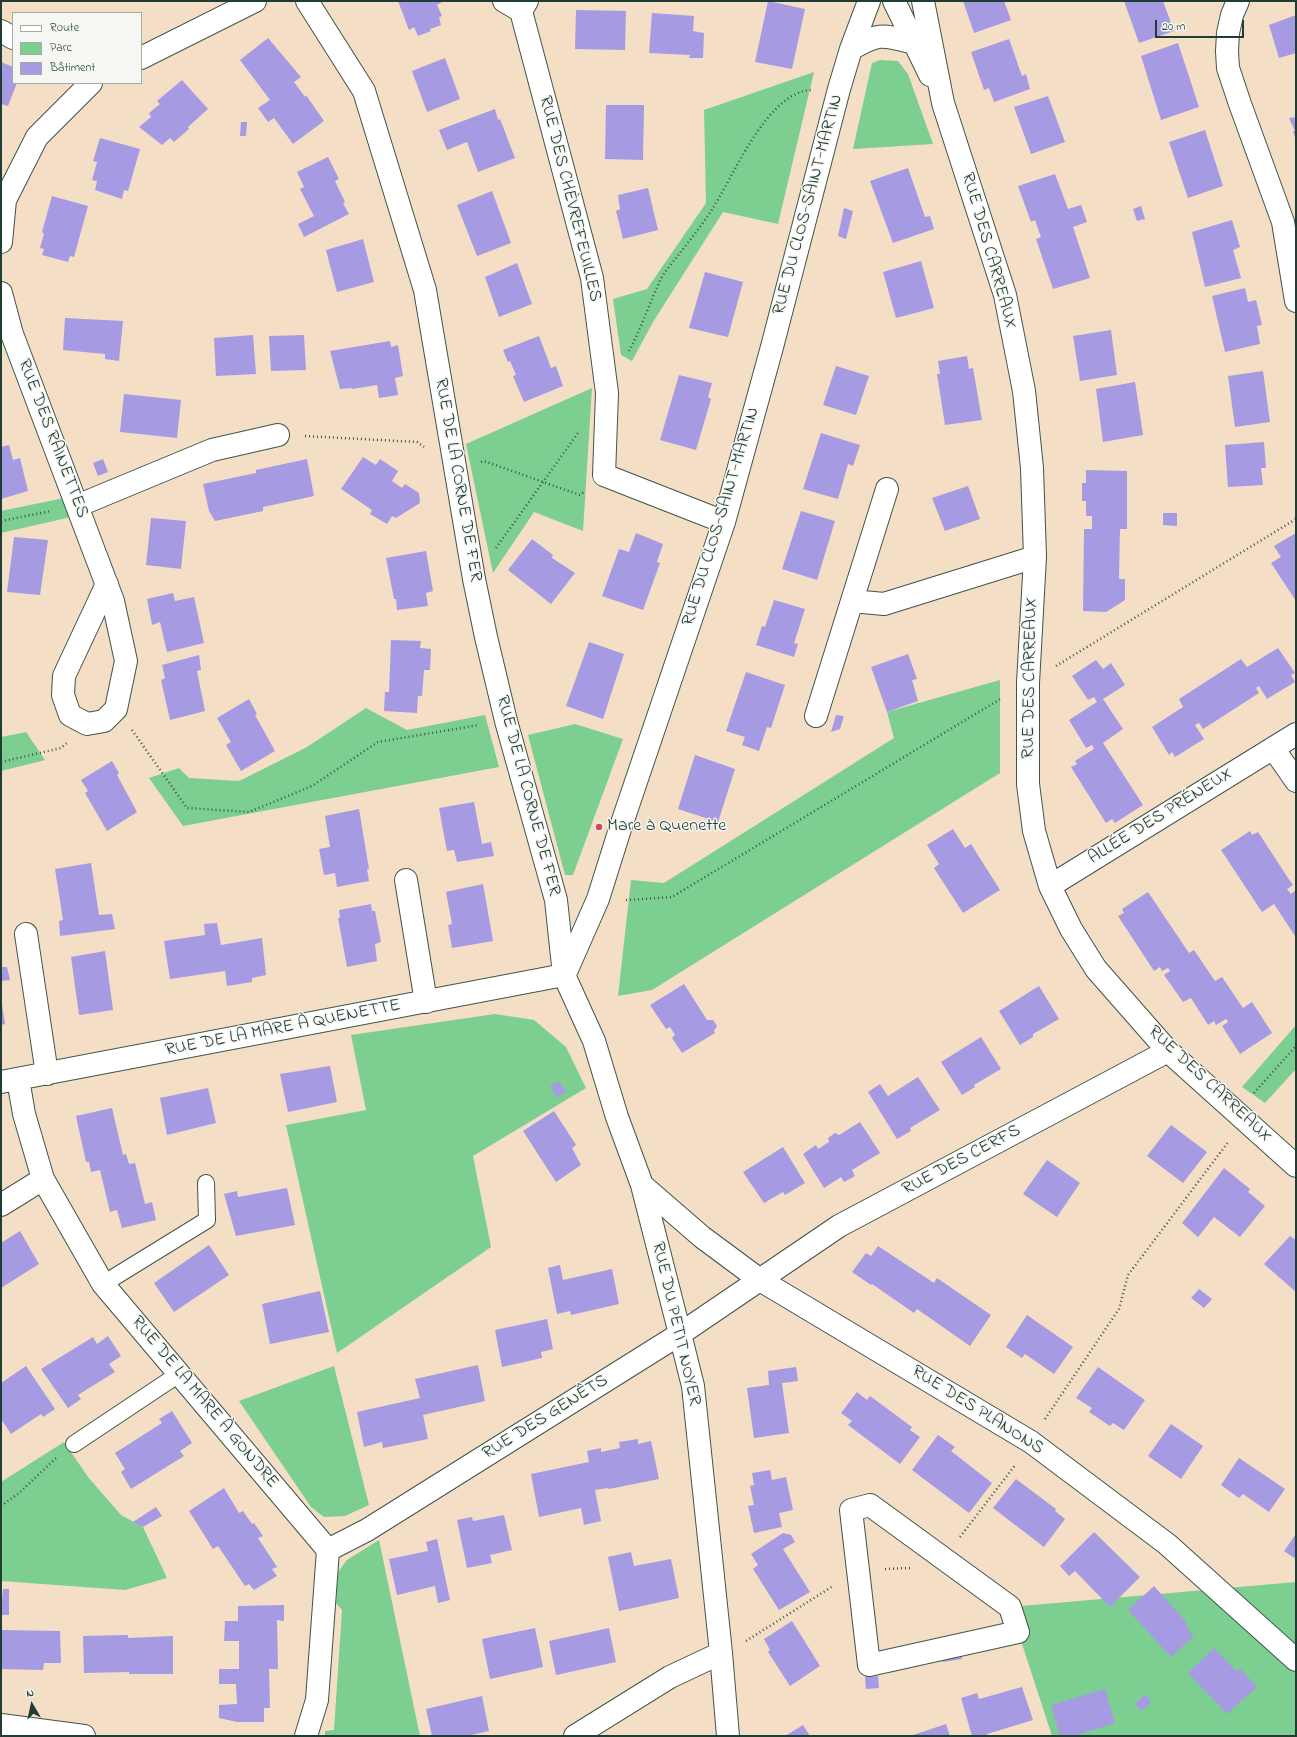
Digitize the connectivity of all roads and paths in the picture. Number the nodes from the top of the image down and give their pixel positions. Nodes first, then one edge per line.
1 (255, 1) edge
2 (306, 1) edge
3 (852, 1) edge
4 (869, 1) edge
5 (894, 1) edge
6 (923, 1) edge
7 (1238, 1) edge
8 (517, 4) edge
9 (1, 31) edge
10 (12, 37) edge
11 (914, 43) junction
12 (851, 49) junction
13 (142, 58) edge
14 (90, 84) edge
15 (839, 89) junction
16 (943, 103) junction
17 (1, 242) edge
18 (1, 293) edge
19 (1296, 301) edge
20 (628, 355) dead end
21 (579, 432) dead end
22 (278, 435) dead end
23 (887, 489) dead end
24 (77, 506) junction
25 (1296, 519) edge
26 (1, 521) edge
27 (724, 522) junction
28 (1035, 557) junction
29 (474, 579) junction
30 (107, 584) junction
31 (852, 601) junction
32 (1028, 683) junction
33 (116, 709) junction
34 (816, 716) dead end
35 (506, 721) junction
36 (87, 724) junction
37 (1296, 734) edge
38 (1273, 748) junction
39 (1, 762) edge
40 (1296, 781) edge
41 (406, 880) dead end
42 (1050, 886) junction
43 (619, 901) dead end
44 (26, 934) dead end
45 (564, 975) junction
46 (426, 1002) junction
47 (1296, 1046) edge
48 (1168, 1051) junction
49 (47, 1074) junction
50 (10, 1081) edge
51 (1245, 1119) junction
52 (1296, 1166) edge
53 (43, 1179) junction
54 (206, 1183) dead end
55 (642, 1185) junction
56 (1, 1205) edge
57 (760, 1280) junction
58 (103, 1284) junction
59 (680, 1334) junction
60 (179, 1374) junction
61 (1031, 1442) junction
62 (74, 1444) joint
63 (1, 1506) edge
64 (328, 1550) junction
65 (944, 1558) junction
66 (857, 1570) junction
67 (721, 1653) junction
68 (1296, 1660) edge
69 (1, 1725) edge
70 (84, 1736) edge
71 (306, 1736) edge
72 (575, 1736) edge
73 (728, 1736) edge

1 - 13 street
2 - 29 street, RUE DE LA CORNE DE FER
3 - 12 street, RUE DU CLOS-SAINT-MARTIN
4 - 12 street, RUE DU CLOS-SAINT-MARTIN
5 - 11 street, RUE DES CARREAUX
6 - 16 street, RUE DES CARREAUX
7 - 19 street
8 - 27 street, RUE DES CHÈVREFEUILLES
9 - 10 street
11 - 12 street
11 - 16 street, RUE DES CARREAUX
12 - 15 street, RUE DU CLOS-SAINT-MARTIN
14 - 17 street
15 - 20 path
15 - 27 street, RUE DU CLOS-SAINT-MARTIN
16 - 28 street, RUE DES CARREAUX
18 - 24 street, RUE DES RAINETTES
21 - 29 path
22 - 24 street
23 - 31 street
24 - 26 path
24 - 30 street, RUE DES RAINETTES
25 - 32 path
27 - 45 street, RUE DU CLOS-SAINT-MARTIN
28 - 31 street
28 - 32 street, RUE DES CARREAUX
29 - 35 street, RUE DE LA CORNE DE FER
30 - 33 street, RUE DES RAINETTES
30 - 36 street
31 - 34 street
32 - 42 street, RUE DES CARREAUX
32 - 43 path
33 - 35 path
33 - 36 street
35 - 45 street, RUE DE LA CORNE DE FER
36 - 39 path
37 - 38 street, ALLÉE DES PRÉNEUX
38 - 40 street
38 - 42 street, ALLÉE DES PRÉNEUX
41 - 46 street
42 - 48 street, RUE DES CARREAUX
44 - 49 street
45 - 46 street, RUE DE LA MARE À QUENETTE
45 - 55 street, RUE DU PETIT NOYER
46 - 49 street, RUE DE LA MARE À QUENETTE
47 - 51 path
48 - 51 street, RUE DES CARREAUX
48 - 57 street, RUE DES CERFS
49 - 50 street, RUE DE LA MARE À QUENETTE
50 - 53 street, RUE DE LA MARE À GONDRE
51 - 52 street, RUE DES CARREAUX
51 - 61 path
53 - 56 street
53 - 58 street, RUE DE LA MARE À GONDRE
54 - 58 lane
55 - 57 street, RUE DES PLANONS
55 - 59 street, RUE DU PETIT NOYER
57 - 59 street, RUE DES GENÊTS
57 - 61 street, RUE DES PLANONS
58 - 60 street, RUE DE LA MARE À GONDRE
59 - 64 street, RUE DES GENÊTS
59 - 67 street, RUE DU PETIT NOYER
60 - 62 lane
60 - 64 street, RUE DE LA MARE À GONDRE
61 - 65 path
61 - 68 street, RUE DES PLANONS
62 - 63 path
64 - 71 street
65 - 66 path
65 - 66 street
65 - 66 street
66 - 67 path
67 - 72 street
67 - 73 street, RUE DU PETIT NOYER
69 - 70 street

